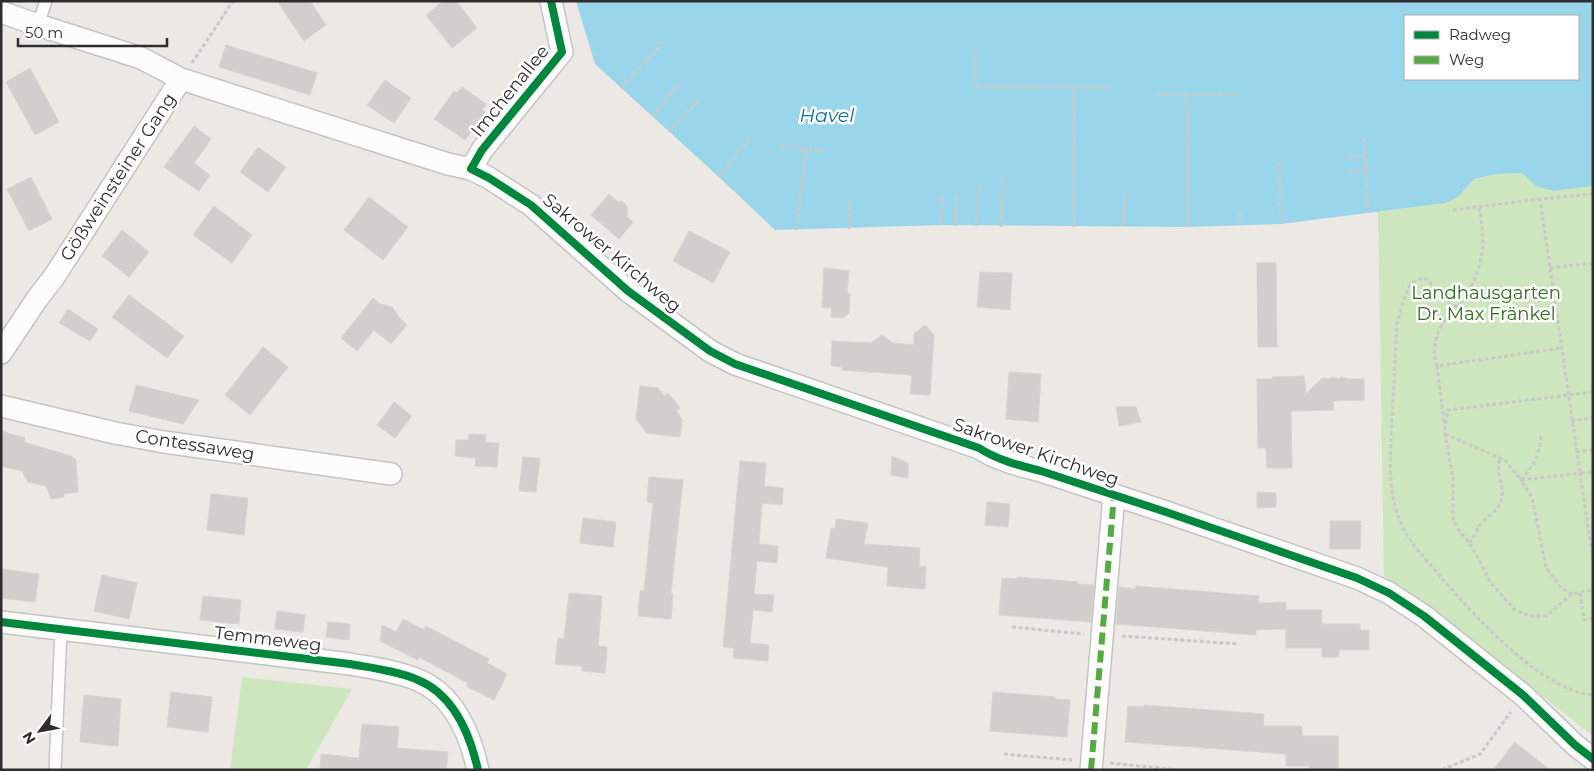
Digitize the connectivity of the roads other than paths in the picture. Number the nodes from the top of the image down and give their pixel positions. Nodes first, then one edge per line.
1 (46, 1) edge
2 (551, 1) edge
3 (1, 12) edge
4 (38, 25) junction
5 (181, 79) junction
6 (472, 169) junction
7 (1, 353) edge
8 (1, 406) edge
9 (391, 474) dead end
10 (1114, 495) junction
11 (1, 622) edge
12 (61, 629) junction
13 (1593, 758) edge
14 (1092, 766) edge
15 (55, 770) edge
16 (478, 770) edge

1 - 4 lane
2 - 6 street, Imchenallee
3 - 4 street, Sakrower Kirchweg
4 - 5 street, Sakrower Kirchweg
5 - 6 street, Sakrower Kirchweg
5 - 7 street, Gößweinsteiner Gang
6 - 10 street, Sakrower Kirchweg
8 - 9 street, Contessaweg
10 - 13 street, Sakrower Kirchweg
10 - 14 street, Sakrower Kirchweg
11 - 12 street, Temmeweg
12 - 15 lane
12 - 16 street, Temmeweg

